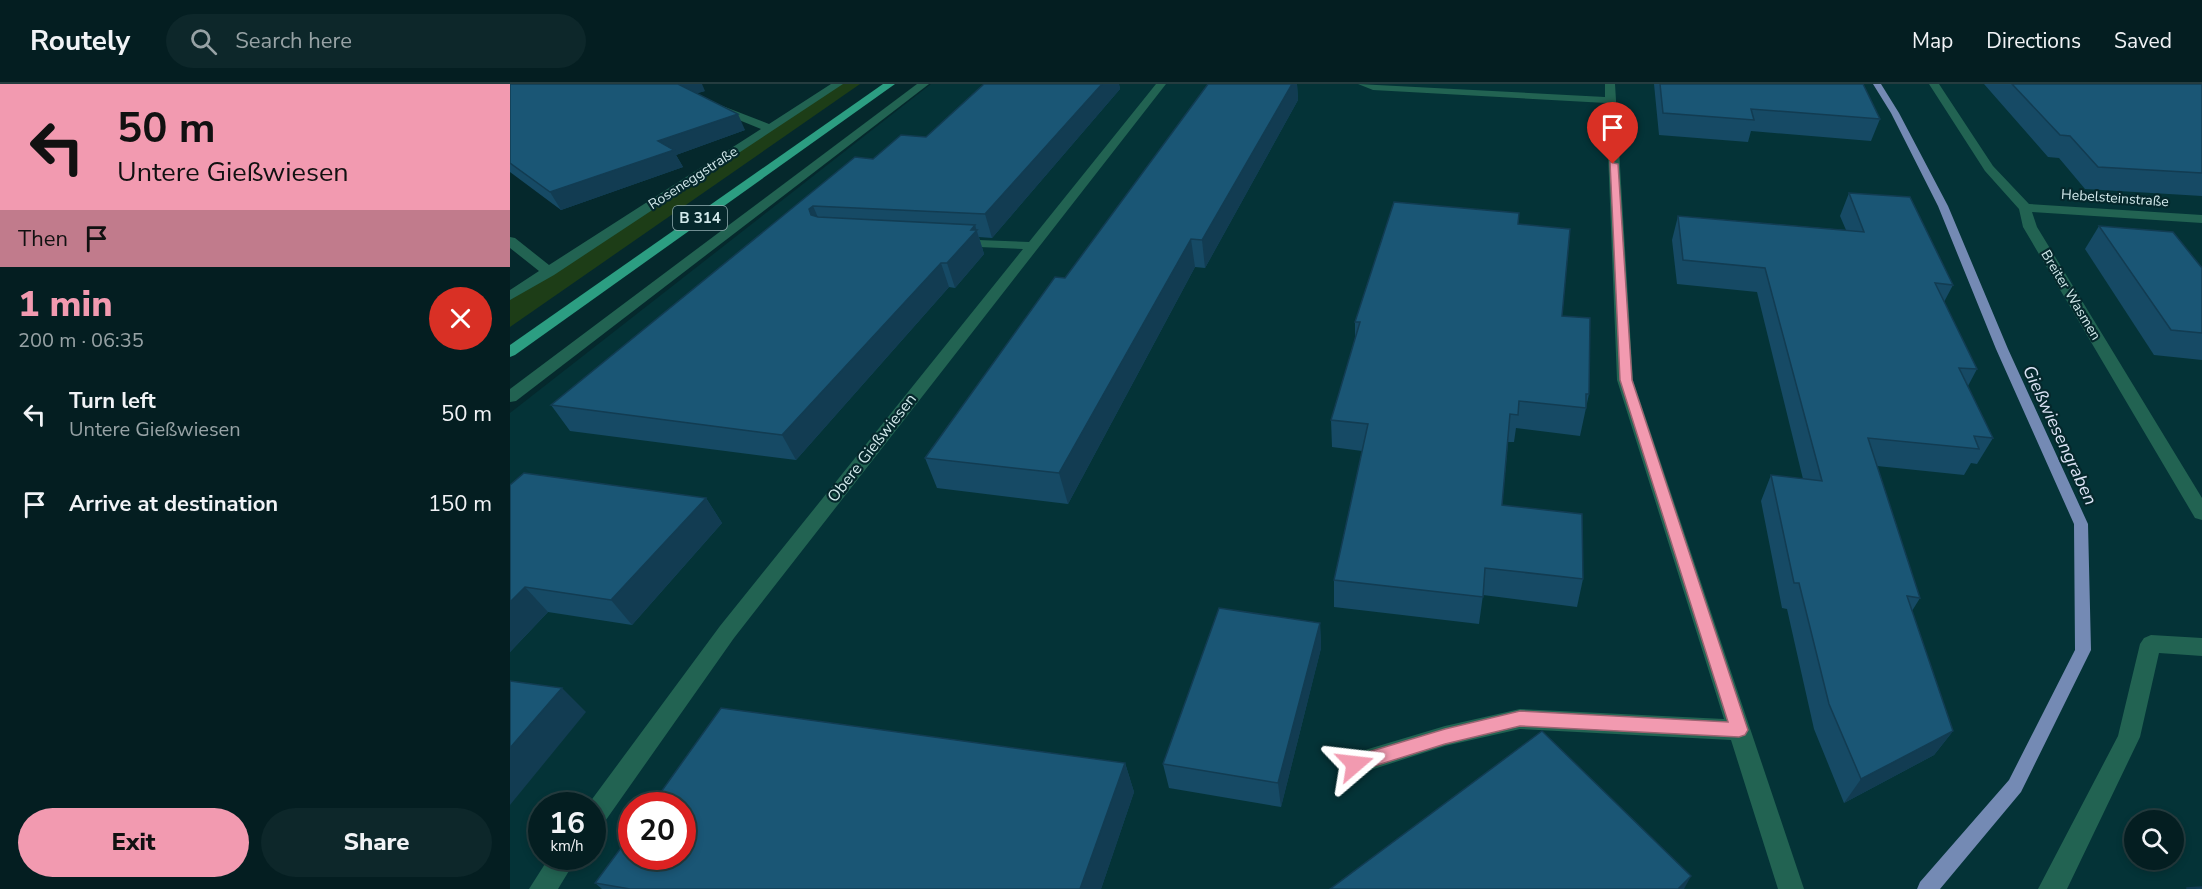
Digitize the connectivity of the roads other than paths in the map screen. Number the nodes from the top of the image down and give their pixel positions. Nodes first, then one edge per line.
1 (838, 84) edge
2 (890, 84) edge
3 (924, 84) edge
4 (1161, 84) edge
5 (1363, 84) edge
6 (1934, 84) edge
7 (1610, 92) edge
8 (710, 104) edge
9 (770, 128) junction
10 (2025, 207) junction
11 (2202, 219) edge
12 (510, 241) edge
13 (939, 241) edge
14 (1033, 246) junction
15 (549, 272) junction
16 (510, 296) edge
17 (510, 352) edge
18 (510, 397) edge
19 (2202, 513) edge
20 (2202, 647) edge
21 (1739, 730) junction
22 (1355, 764) dead end
23 (606, 800) edge
24 (556, 870) edge
25 (542, 889) edge
26 (1791, 889) edge
27 (2051, 889) edge

1 - 9 street, Roseneggstraße
2 - 17 main road, B 314
3 - 18 street
4 - 14 street, Obere Gießwiesen
5 - 7 street
6 - 10 street, Breiter Wasmen
7 - 21 street
8 - 9 street
9 - 15 street, Roseneggstraße
10 - 11 street, Hebelsteinstraße
10 - 19 street, Breiter Wasmen
12 - 15 street
13 - 14 street
14 - 23 street, Obere Gießwiesen
15 - 16 street, Roseneggstraße
20 - 27 street
21 - 22 street
21 - 26 street
24 - 25 street

